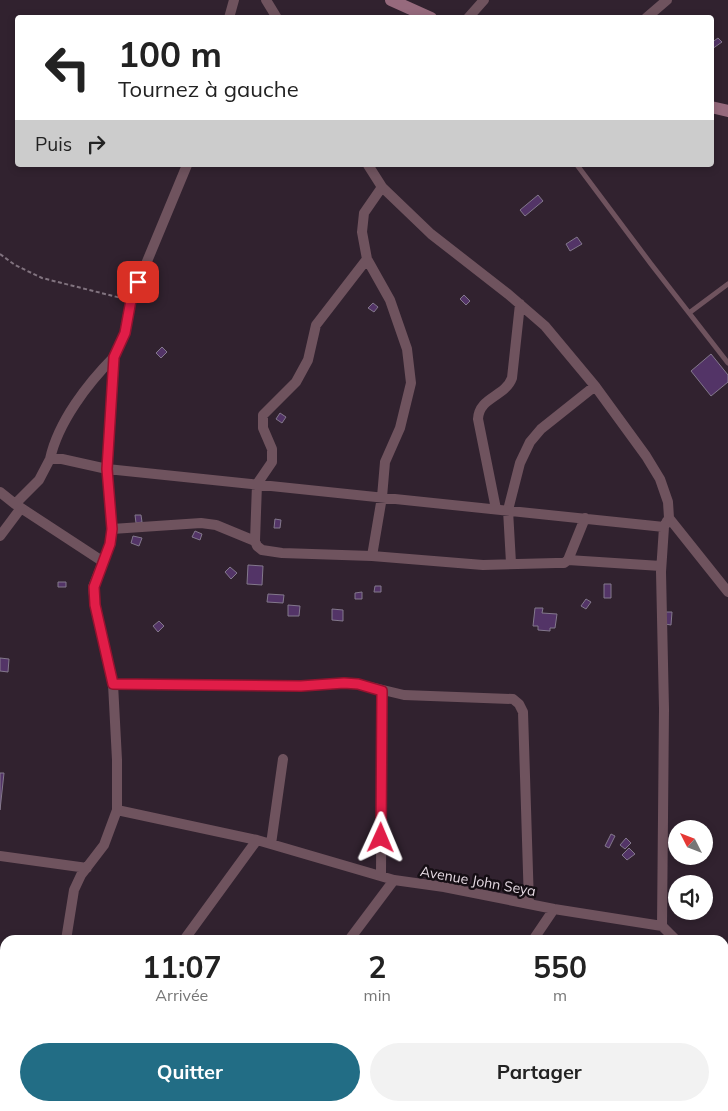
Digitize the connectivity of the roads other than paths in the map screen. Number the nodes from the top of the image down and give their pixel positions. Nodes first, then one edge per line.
1 (234, 0) edge
2 (266, 0) edge
3 (391, 0) edge
4 (484, 0) edge
5 (661, 2) edge
6 (230, 15) edge
7 (275, 15) edge
8 (424, 15) edge
9 (471, 15) edge
10 (649, 15) edge
11 (714, 108) edge
12 (728, 111) edge
13 (186, 167) edge
14 (369, 167) edge
15 (579, 167) edge
16 (382, 187) junction
17 (368, 259) junction
18 (728, 284) edge
19 (520, 304) junction
20 (689, 313) junction
21 (114, 357) junction
22 (728, 363) edge
23 (595, 386) junction
24 (50, 459) junction
25 (107, 469) junction
26 (257, 484) junction
27 (0, 492) edge
28 (382, 497) junction
29 (18, 506) junction
30 (496, 509) junction
31 (508, 510) junction
32 (586, 518) junction
33 (666, 522) junction
34 (112, 529) junction
35 (0, 536) edge
36 (255, 541) junction
37 (372, 556) junction
38 (568, 560) junction
39 (102, 561) junction
40 (511, 564) junction
41 (661, 566) junction
42 (728, 592) edge
43 (113, 684) junction
44 (382, 691) junction
45 (283, 759) dead end
46 (116, 810) junction
47 (257, 840) junction
48 (270, 844) junction
49 (0, 856) edge
50 (87, 868) junction
51 (381, 876) junction
52 (394, 880) junction
53 (529, 904) junction
54 (554, 909) junction
55 (662, 926) junction
56 (67, 935) edge
57 (188, 935) edge
58 (353, 935) edge
59 (537, 935) edge
60 (671, 935) edge

1 - 6 street
2 - 7 street
3 - 8 street
4 - 9 street
5 - 10 street
11 - 12 street
13 - 21 street
14 - 16 street
15 - 20 lane
16 - 17 street
16 - 19 street
17 - 26 street
17 - 28 street
18 - 20 lane
19 - 23 street
19 - 30 street
20 - 22 lane
21 - 24 street
21 - 25 street
23 - 31 street
23 - 33 street
24 - 25 street
24 - 29 street
25 - 26 street
25 - 34 street
26 - 28 street
26 - 36 street
27 - 29 street
28 - 30 street
28 - 37 street
29 - 35 street
29 - 39 street
30 - 31 street
31 - 32 street
31 - 40 street
32 - 33 street
32 - 38 street
33 - 41 street
33 - 42 street
34 - 36 street
34 - 39 street
36 - 37 street
37 - 40 street
38 - 40 street
38 - 41 street
39 - 43 street
41 - 55 street
43 - 44 street
43 - 46 street
44 - 51 street
44 - 53 street
45 - 48 street
46 - 47 street, Avenue John Seya
46 - 50 street
47 - 48 street, Avenue John Seya
47 - 57 street
48 - 51 street, Avenue John Seya
49 - 50 street
50 - 56 street
51 - 52 street, Avenue John Seya
52 - 53 street, Avenue John Seya
52 - 58 street
53 - 54 street, Avenue John Seya
54 - 55 street, Avenue John Seya
54 - 59 street
55 - 60 street

